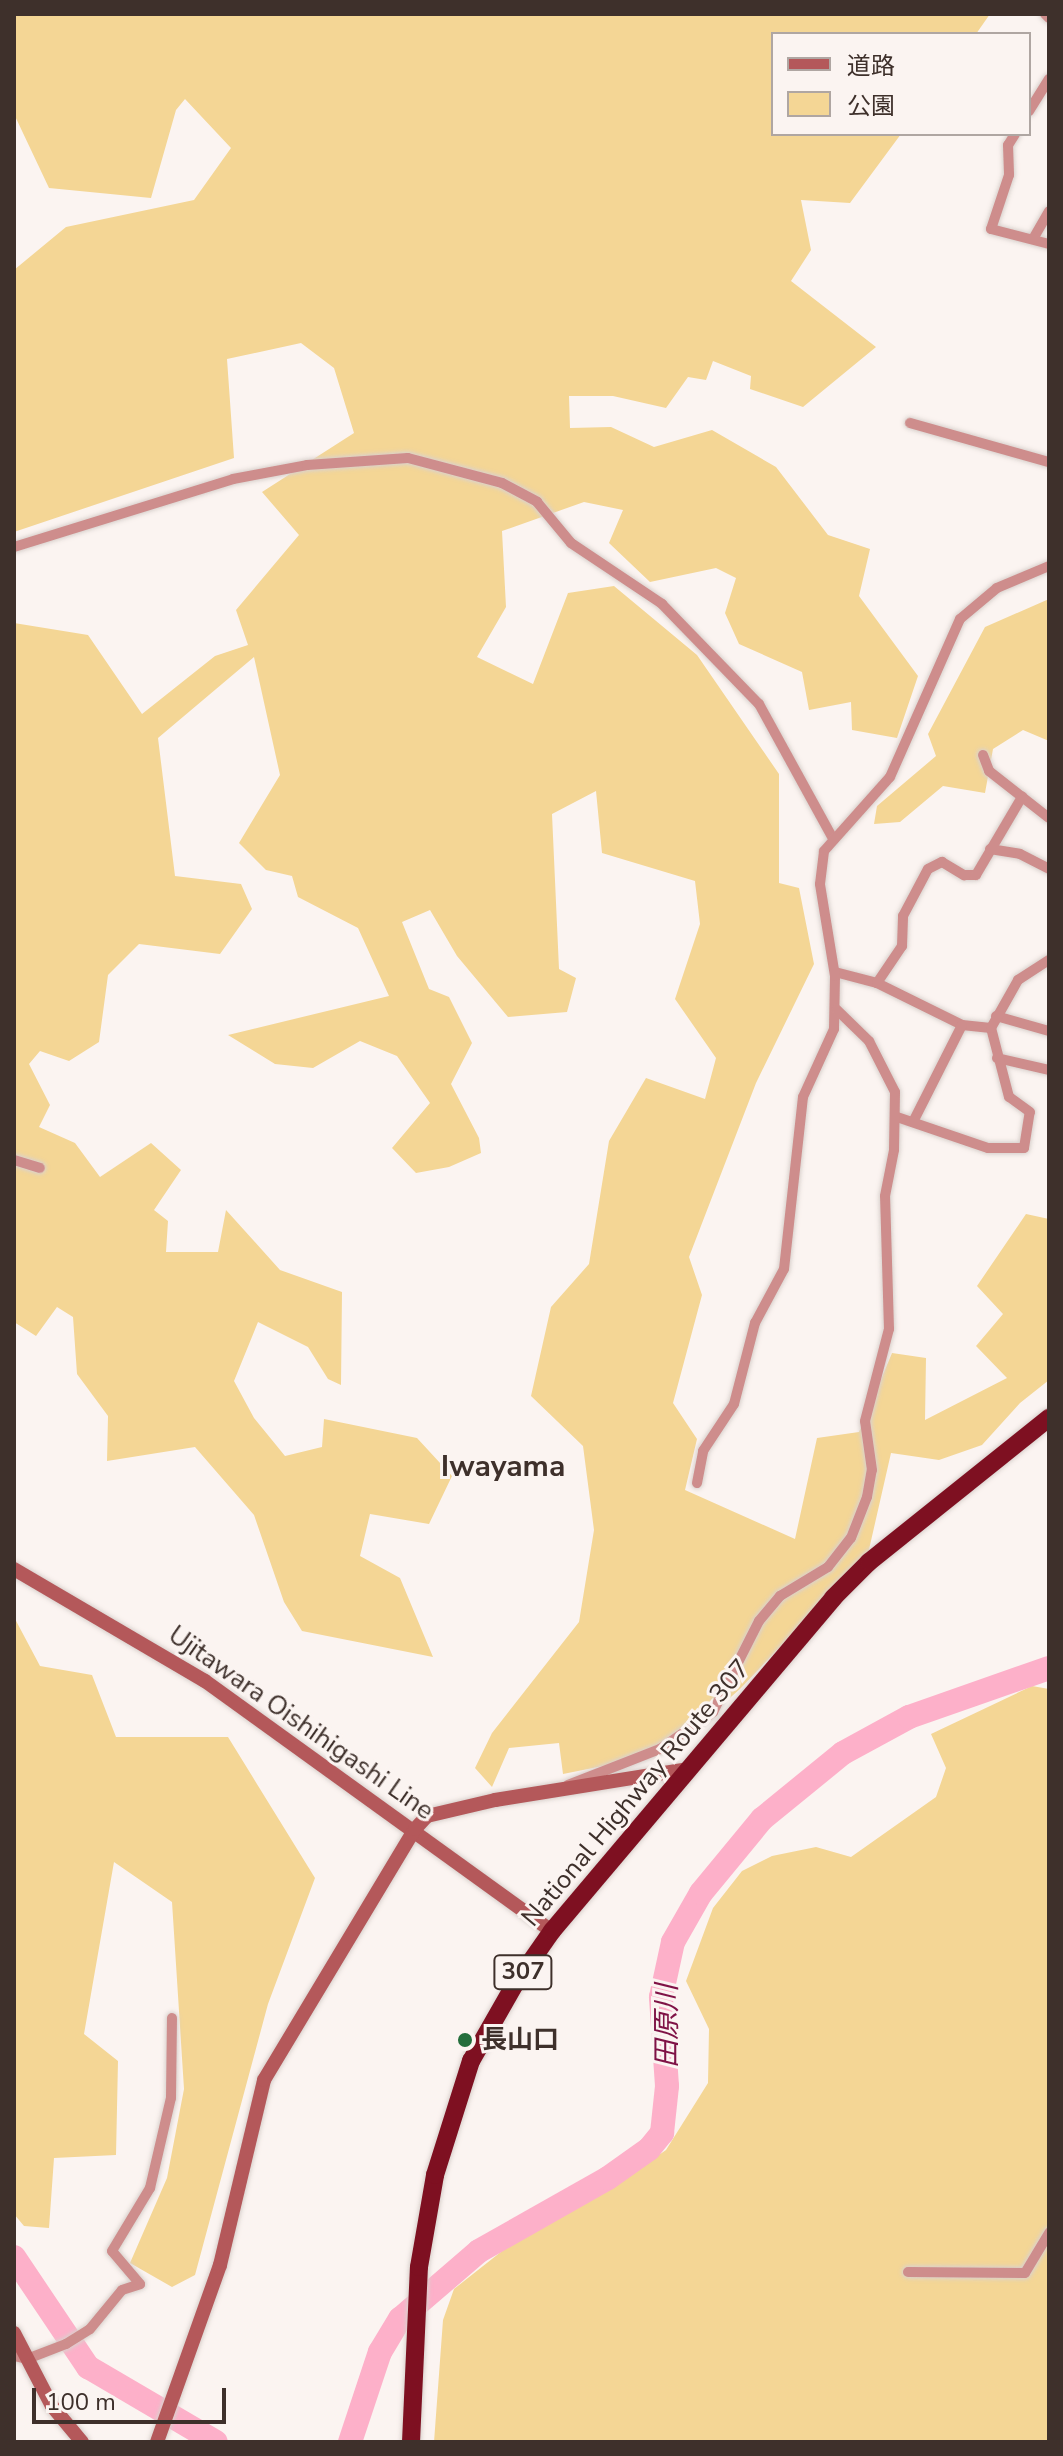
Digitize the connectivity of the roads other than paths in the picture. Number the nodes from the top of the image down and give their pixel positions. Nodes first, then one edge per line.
1 (1049, 79) edge
2 (1031, 108) edge
3 (1014, 136) edge
4 (1049, 211) edge
5 (1033, 239) junction
6 (1049, 244) edge
7 (910, 423) dead end
8 (1049, 462) edge
9 (14, 547) edge
10 (1049, 566) edge
11 (983, 755) dead end
12 (1022, 797) junction
13 (1049, 818) edge
14 (832, 837) junction
15 (990, 849) junction
16 (1049, 869) edge
17 (1049, 960) edge
18 (835, 972) junction
19 (877, 983) junction
20 (837, 1010) junction
21 (996, 1016) junction
22 (962, 1025) junction
23 (991, 1028) junction
24 (1049, 1031) edge
25 (997, 1058) junction
26 (1049, 1070) edge
27 (897, 1117) junction
28 (914, 1120) junction
29 (14, 1160) edge
30 (40, 1168) dead end
31 (1049, 1418) edge
32 (697, 1483) dead end
33 (14, 1569) edge
34 (688, 1769) junction
35 (568, 1785) junction
36 (415, 1829) junction
37 (552, 1931) junction
38 (172, 2018) dead end
39 (1049, 2233) edge
40 (908, 2272) dead end
41 (14, 2333) edge
42 (21, 2357) edge
43 (82, 2442) edge
44 (157, 2442) edge
45 (411, 2442) edge

1 - 2 street
3 - 5 street
4 - 5 street
5 - 6 street
7 - 8 street
9 - 14 street
10 - 14 street
11 - 12 street
12 - 13 street
12 - 15 street
14 - 18 street
15 - 16 street
15 - 19 street
17 - 21 street
18 - 19 street
18 - 20 street
19 - 22 street
20 - 27 street
20 - 32 street
21 - 23 street
21 - 24 street
22 - 23 street
22 - 28 street
23 - 25 street
25 - 26 street
25 - 28 street
27 - 28 street
27 - 35 street
29 - 30 street
31 - 34 highway, National Highway Route 307 / 307
33 - 36 street, Ujitawara Oishihigashi Line
34 - 35 street
34 - 37 highway, National Highway Route 307 / 307
35 - 36 street
36 - 37 street, Ujitawara Oishihigashi Line
36 - 44 street
37 - 45 highway, National Highway Route 307 / 307
38 - 42 street
39 - 40 street
41 - 42 street
42 - 43 street

